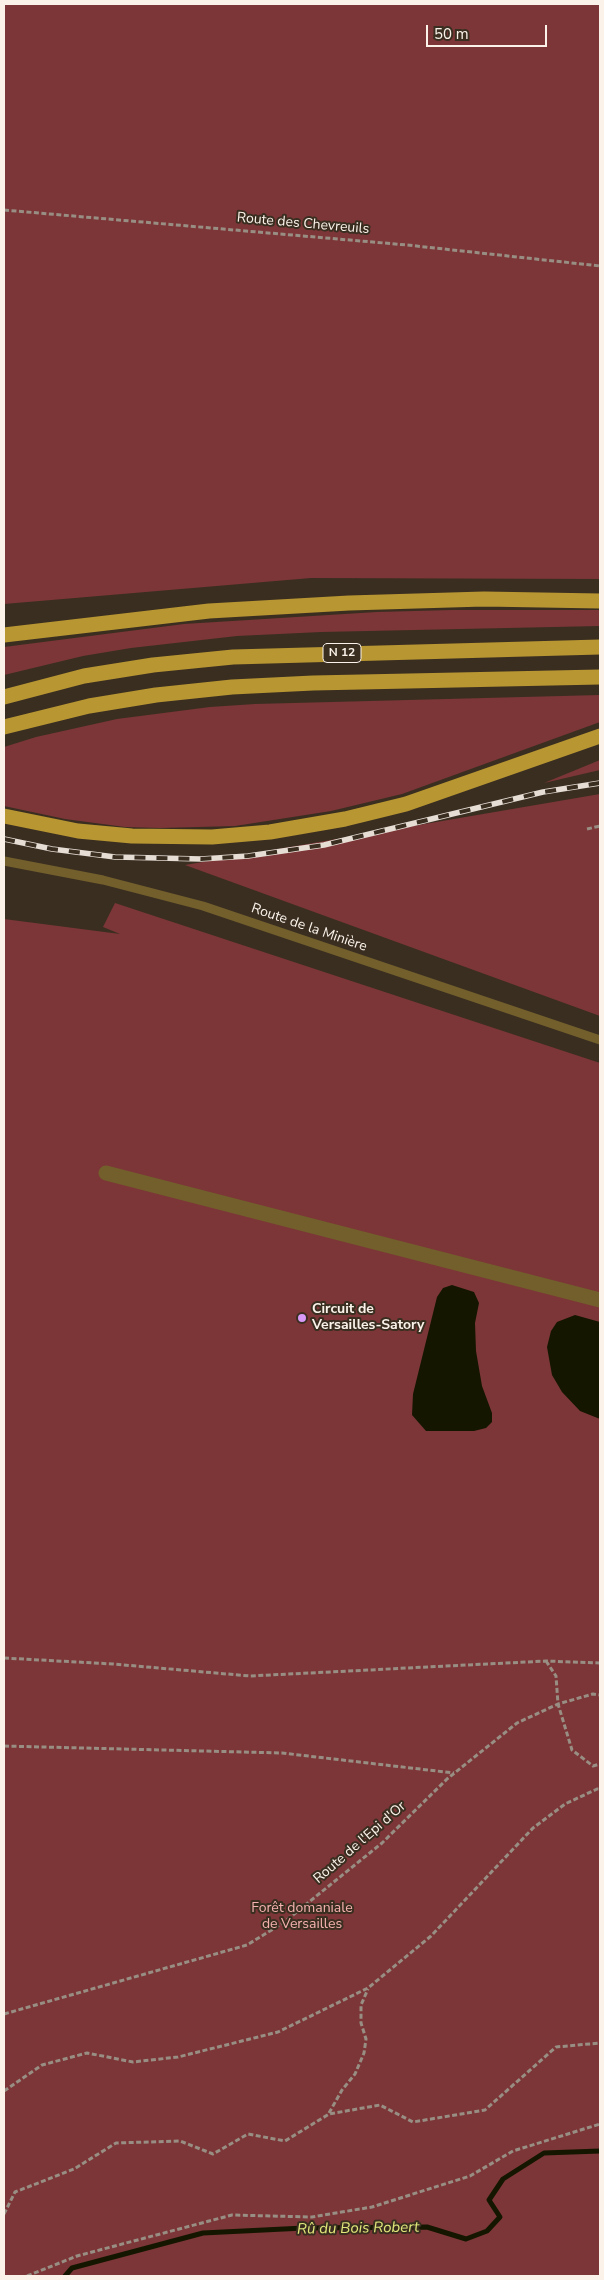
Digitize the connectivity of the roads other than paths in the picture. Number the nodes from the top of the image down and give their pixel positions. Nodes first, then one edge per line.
1 (600, 601) edge
2 (4, 635) edge
3 (600, 647) edge
4 (600, 677) edge
5 (4, 697) edge
6 (4, 728) edge
7 (600, 736) edge
8 (4, 816) edge
9 (4, 861) edge
10 (600, 1040) edge
11 (106, 1173) dead end
12 (600, 1300) edge

1 - 2 highway
3 - 5 highway, N 12
4 - 6 highway, N 12
7 - 8 highway
9 - 10 lane, Route de la Minière
11 - 12 street

